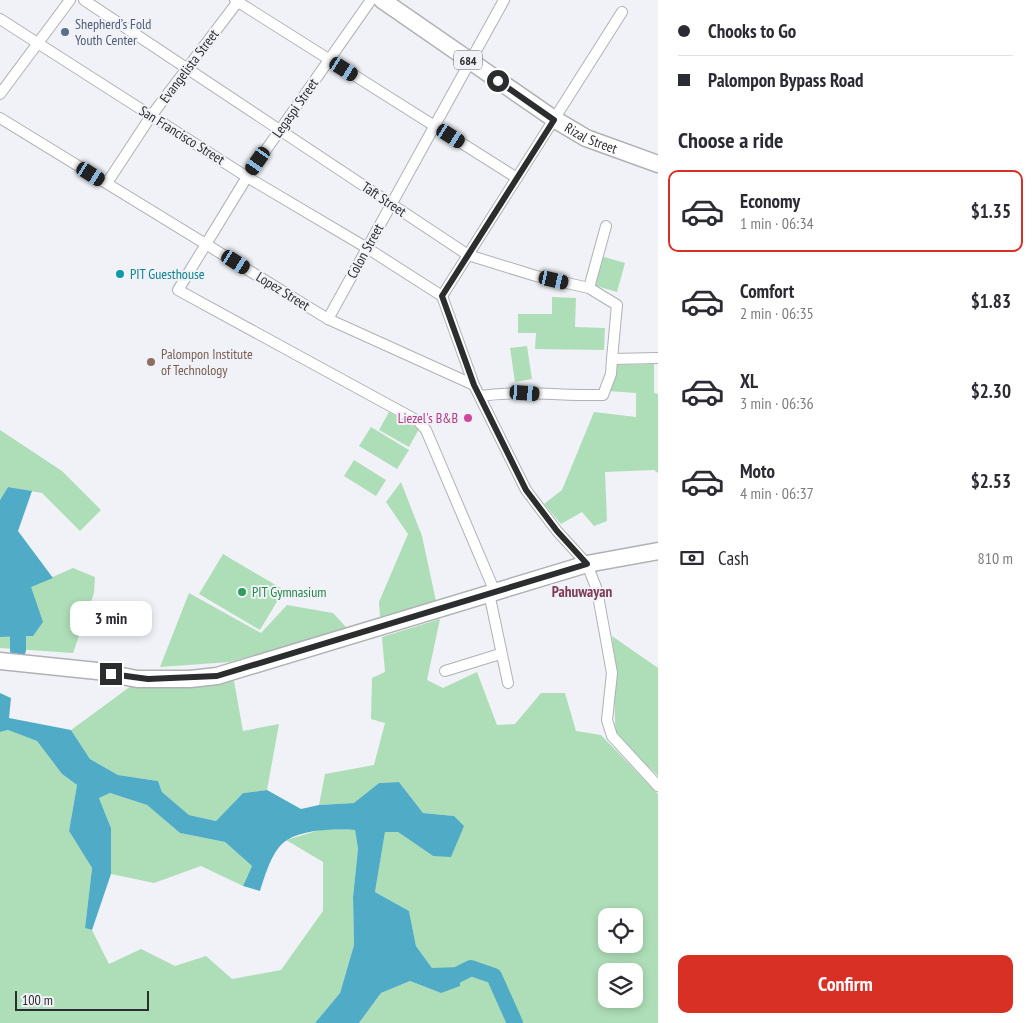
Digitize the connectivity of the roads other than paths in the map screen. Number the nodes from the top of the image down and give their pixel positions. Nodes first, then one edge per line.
1 (70, 0) edge
2 (84, 0) edge
3 (371, 0) edge
4 (382, 0) edge
5 (504, 0) edge
6 (237, 1) edge
7 (622, 12) dead end
8 (0, 19) edge
9 (39, 44) junction
10 (329, 60) junction
11 (470, 61) junction
12 (187, 68) junction
13 (0, 94) edge
14 (152, 116) junction
15 (0, 118) edge
16 (554, 120) junction
17 (434, 126) junction
18 (280, 130) junction
19 (658, 164) edge
20 (248, 177) junction
21 (517, 178) junction
22 (107, 183) junction
23 (391, 204) junction
24 (606, 226) dead end
25 (205, 244) junction
26 (367, 248) junction
27 (468, 255) junction
28 (589, 288) junction
29 (442, 296) junction
30 (328, 319) junction
31 (658, 358) edge
32 (612, 359) junction
33 (474, 385) junction
34 (480, 396) junction
35 (658, 552) edge
36 (587, 564) junction
37 (492, 592) junction
38 (500, 654) junction
39 (0, 661) edge
40 (445, 671) dead end
41 (508, 683) dead end
42 (658, 786) edge

1 - 9 street
2 - 12 street, Taft Street
3 - 10 street, Legaspi Street
4 - 11 main road, Rizal Street / 684
5 - 11 street, Colon Street
6 - 10 street
6 - 12 street, Evangelista Street
7 - 16 street
8 - 9 street, San Francisco Street
9 - 13 street
9 - 14 street, San Francisco Street
10 - 17 street
10 - 18 street, Legaspi Street
11 - 16 main road, Rizal Street / 684
11 - 17 street, Colon Street
12 - 14 street, Evangelista Street
12 - 18 street, Taft Street
14 - 20 street, San Francisco Street
14 - 22 street, Evangelista Street
15 - 22 street, Lopez Street
16 - 19 main road, Rizal Street / 684
16 - 21 street
17 - 21 street
17 - 23 street, Colon Street
18 - 20 street, Legaspi Street
18 - 23 street, Taft Street
20 - 25 street, Legaspi Street
20 - 26 street, San Francisco Street
21 - 27 street
22 - 25 street, Lopez Street
23 - 26 street, Colon Street
23 - 27 street, Taft Street
24 - 28 street
25 - 30 street, Lopez Street
25 - 37 street, Legaspi Street
26 - 29 street, San Francisco Street
26 - 30 street, Colon Street
27 - 28 street, Taft Street
27 - 29 street
28 - 32 street, Taft Street
29 - 33 street
30 - 33 street, Lopez Street
31 - 32 street
32 - 34 street
33 - 34 street
34 - 36 street
35 - 36 main road
36 - 37 main road
36 - 42 street
37 - 38 street
37 - 39 main road
38 - 40 street
38 - 41 street

